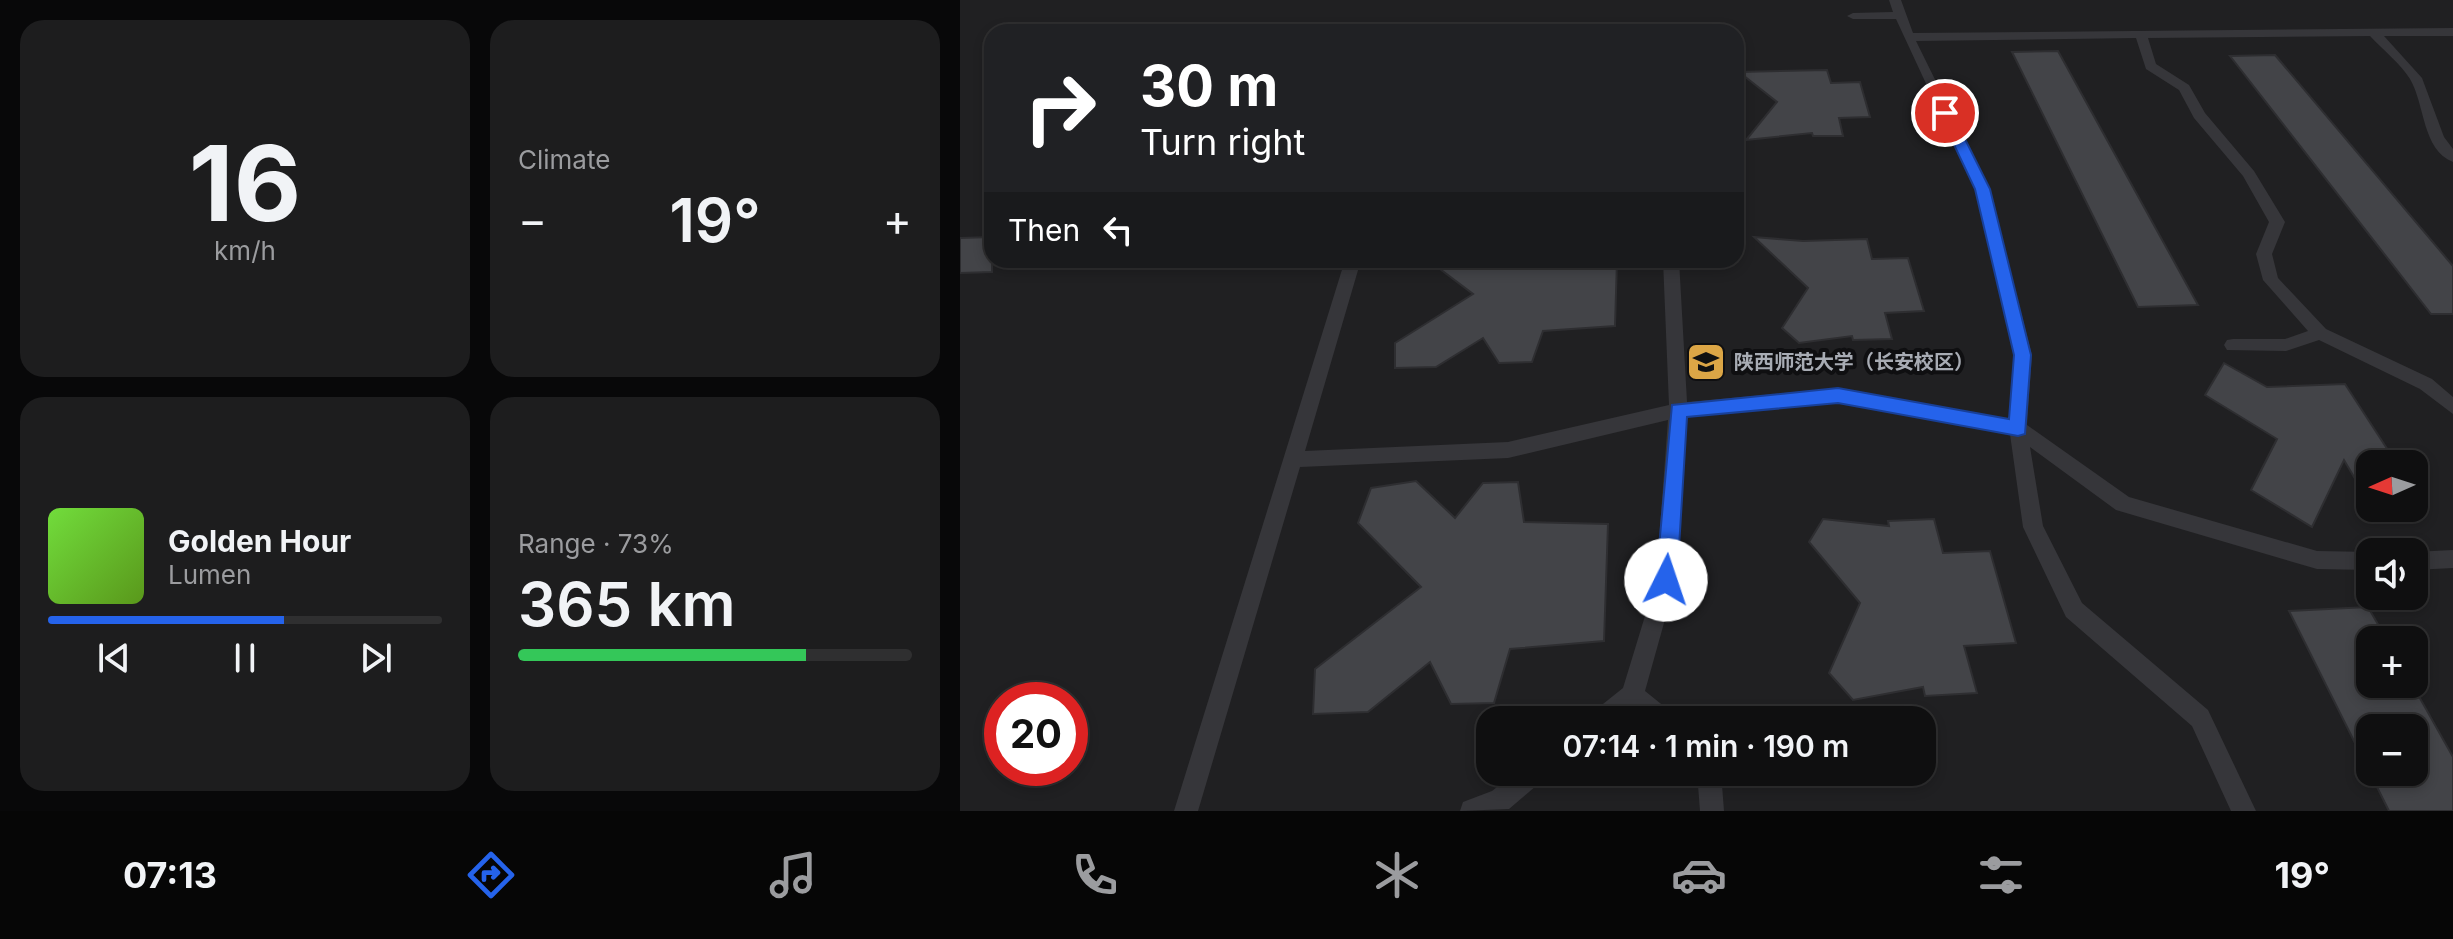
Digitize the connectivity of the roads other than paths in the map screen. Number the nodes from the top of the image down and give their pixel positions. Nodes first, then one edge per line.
1 (1897, 7) edge
2 (1853, 16) dead end
3 (2373, 32) junction
4 (2453, 32) edge
5 (2140, 33) junction
6 (1908, 37) junction
7 (2453, 158) edge
8 (1351, 268) edge
9 (1671, 268) edge
10 (2320, 333) junction
11 (2233, 345) dead end
12 (2453, 407) edge
13 (1678, 410) junction
14 (2018, 428) junction
15 (1293, 459) junction
16 (2356, 561) edge
17 (2428, 562) edge
18 (2451, 564) edge
19 (1632, 695) junction
20 (1618, 706) edge
21 (1646, 706) edge
22 (1518, 786) edge
23 (1710, 786) edge
24 (1186, 811) edge
25 (1472, 811) edge
26 (1712, 811) edge
27 (2244, 811) edge

1 - 2 lane
1 - 6 lane
3 - 4 lane
3 - 5 lane
3 - 7 lane
5 - 6 lane
5 - 10 lane
6 - 14 lane
8 - 15 lane
9 - 13 lane
10 - 11 lane
10 - 12 lane
13 - 14 lane
13 - 15 lane
13 - 19 lane
14 - 16 lane
14 - 27 lane
15 - 24 lane
17 - 18 lane
19 - 20 lane
19 - 21 lane
22 - 25 lane
23 - 26 lane

